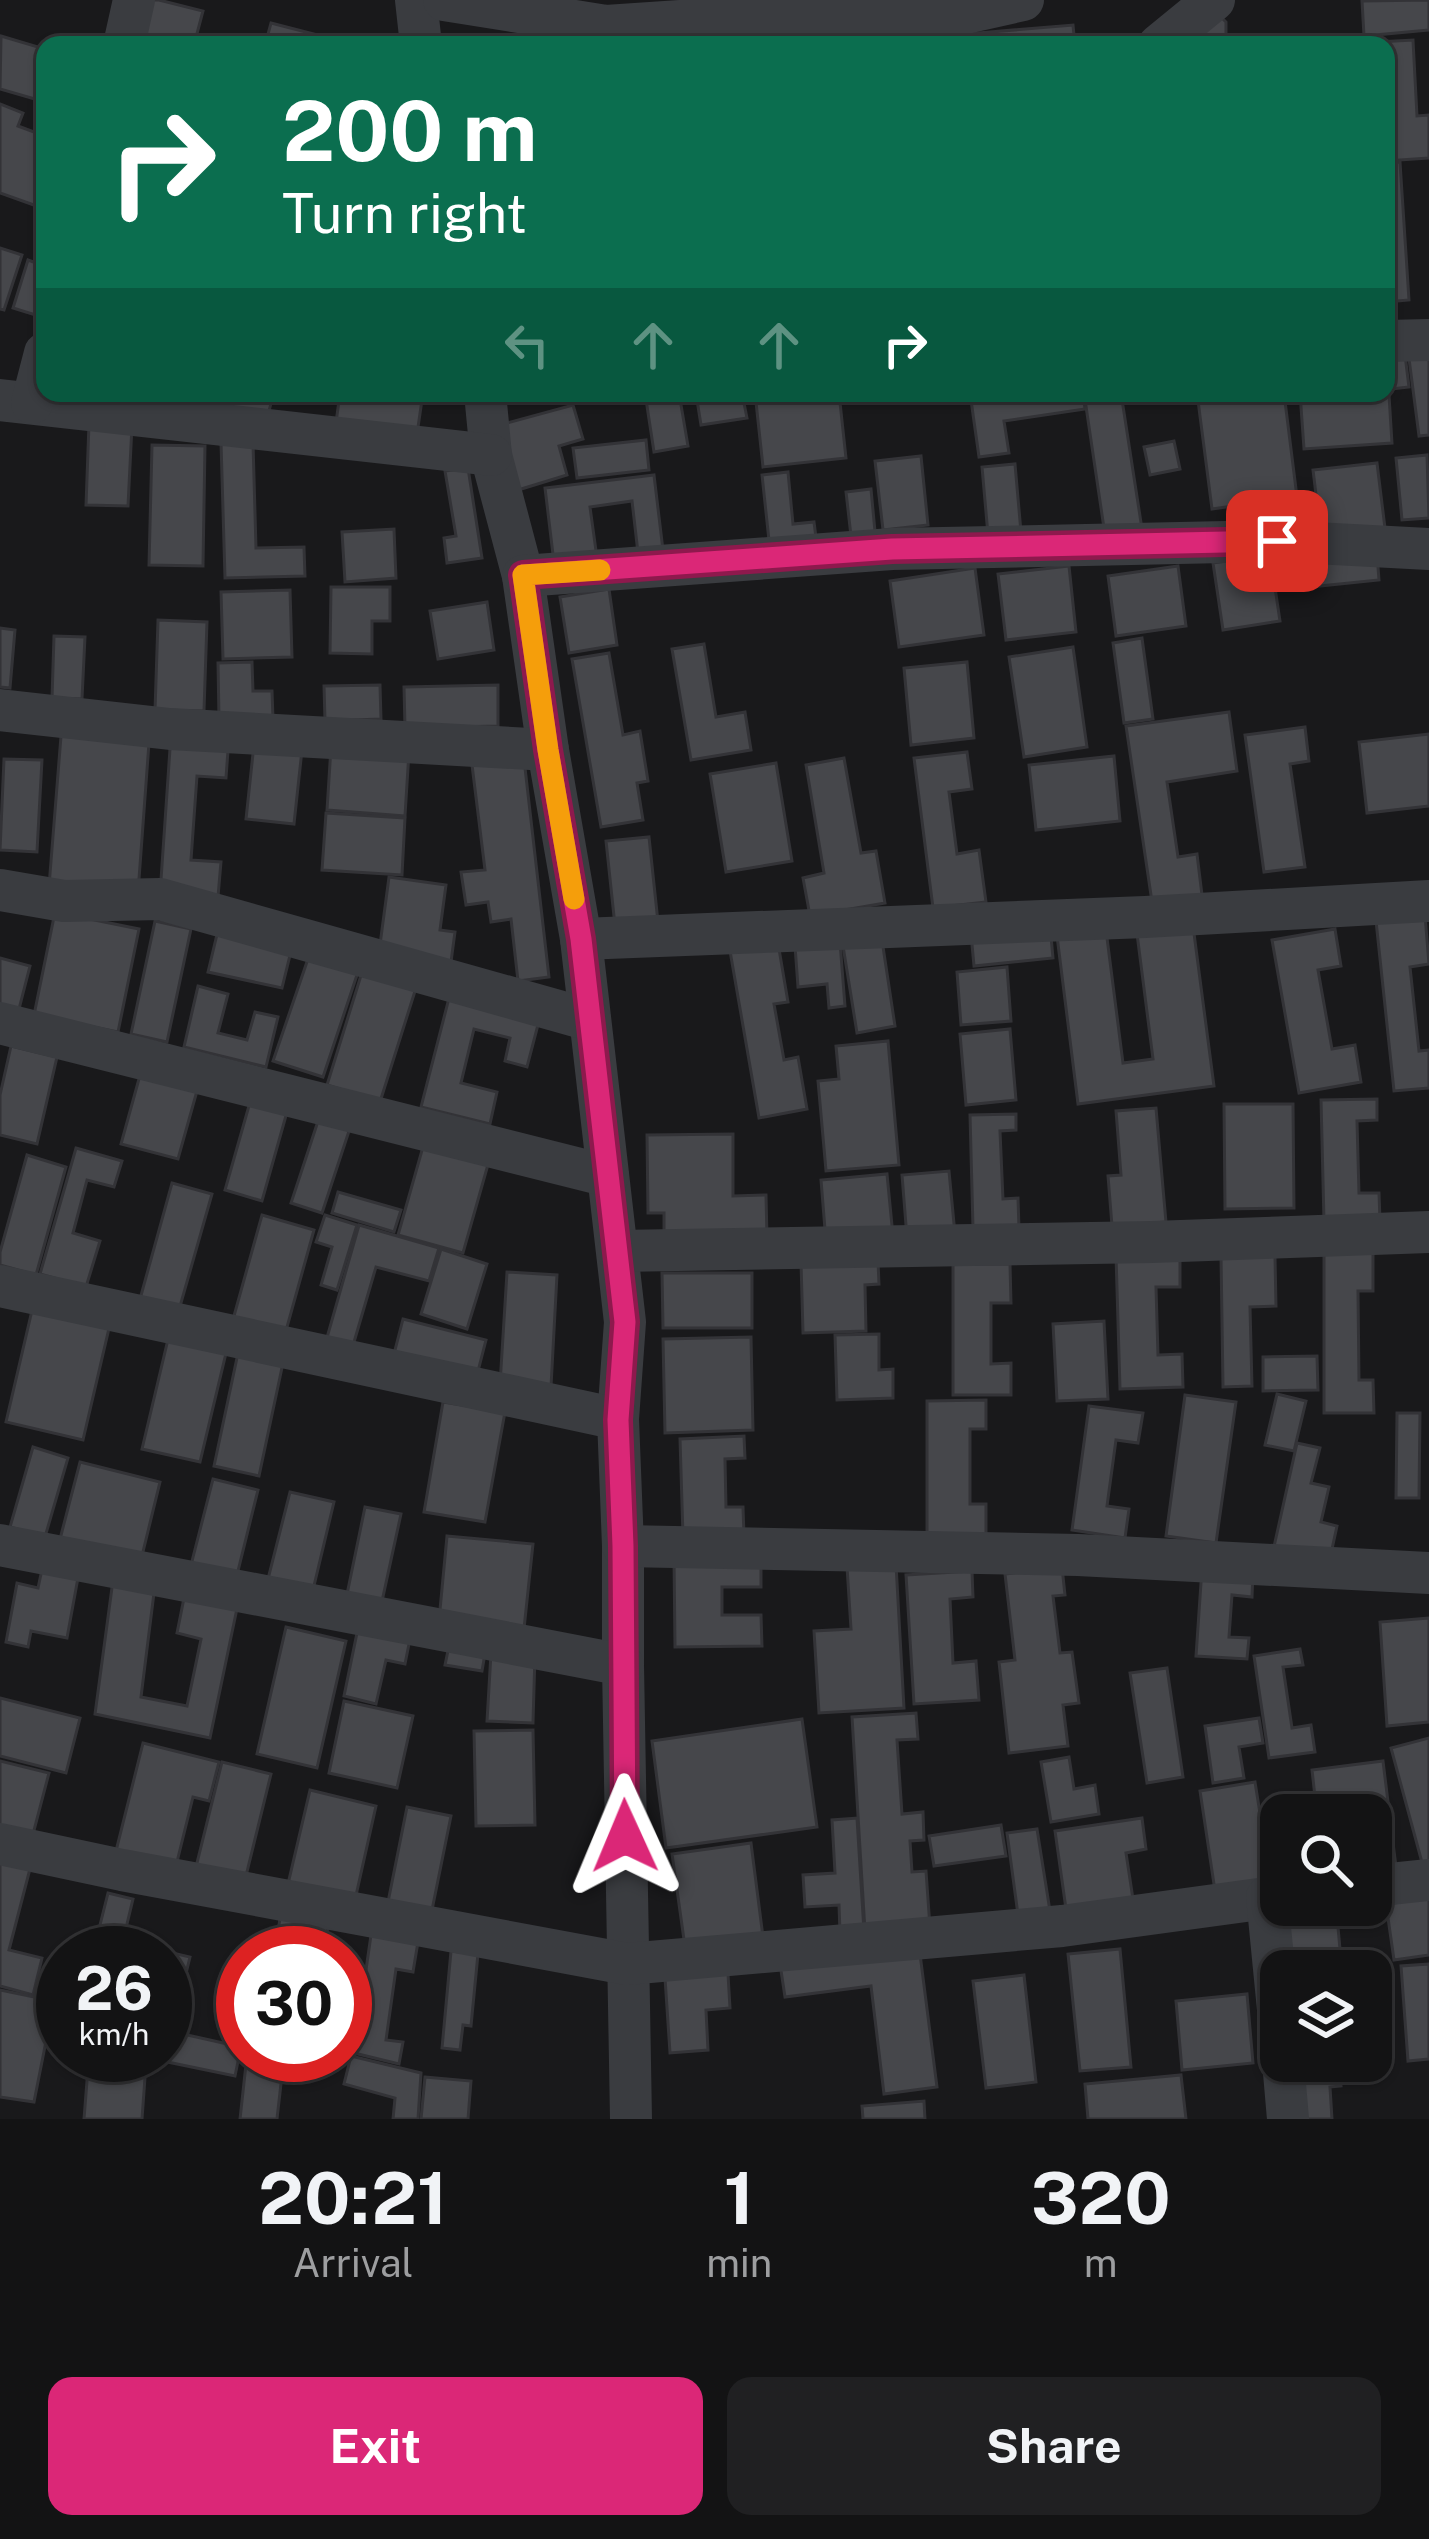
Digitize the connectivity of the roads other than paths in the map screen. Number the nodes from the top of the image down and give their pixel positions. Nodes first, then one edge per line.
1 (134, 0) edge
2 (416, 0) edge
3 (444, 0) edge
4 (1023, 0) edge
5 (1214, 0) edge
6 (754, 8) edge
7 (936, 10) edge
8 (126, 36) edge
9 (421, 36) edge
10 (1170, 36) edge
11 (1429, 340) edge
12 (1395, 341) edge
13 (36, 368) edge
14 (16, 402) edge
15 (494, 402) edge
16 (491, 455) junction
17 (1429, 549) edge
18 (523, 575) junction
19 (0, 710) edge
20 (548, 750) junction
21 (0, 890) edge
22 (1429, 902) edge
23 (581, 939) junction
24 (590, 1020) junction
25 (0, 1023) edge
26 (608, 1176) junction
27 (1429, 1232) edge
28 (618, 1251) junction
29 (0, 1286) edge
30 (618, 1420) junction
31 (0, 1545) edge
32 (623, 1546) junction
33 (1429, 1574) edge
34 (623, 1665) junction
35 (0, 1844) edge
36 (1429, 1880) edge
37 (1392, 1884) edge
38 (1260, 1898) edge
39 (627, 1964) junction
40 (1285, 2082) edge
41 (631, 2119) edge
42 (1288, 2119) edge

1 - 8 street
2 - 9 street
3 - 6 street
4 - 7 street
5 - 10 street
6 - 7 street
11 - 12 street
13 - 14 street
14 - 16 street
15 - 16 street
16 - 18 street
17 - 18 street
18 - 20 street
19 - 20 street
20 - 23 street
21 - 24 street
22 - 23 street
23 - 24 street
24 - 26 street
25 - 26 street
26 - 28 street
27 - 28 street
28 - 30 street
29 - 30 street
30 - 32 street
31 - 34 street
32 - 33 street
32 - 34 street
34 - 39 street
35 - 39 street
36 - 37 street
38 - 39 street
39 - 41 street
40 - 42 street

